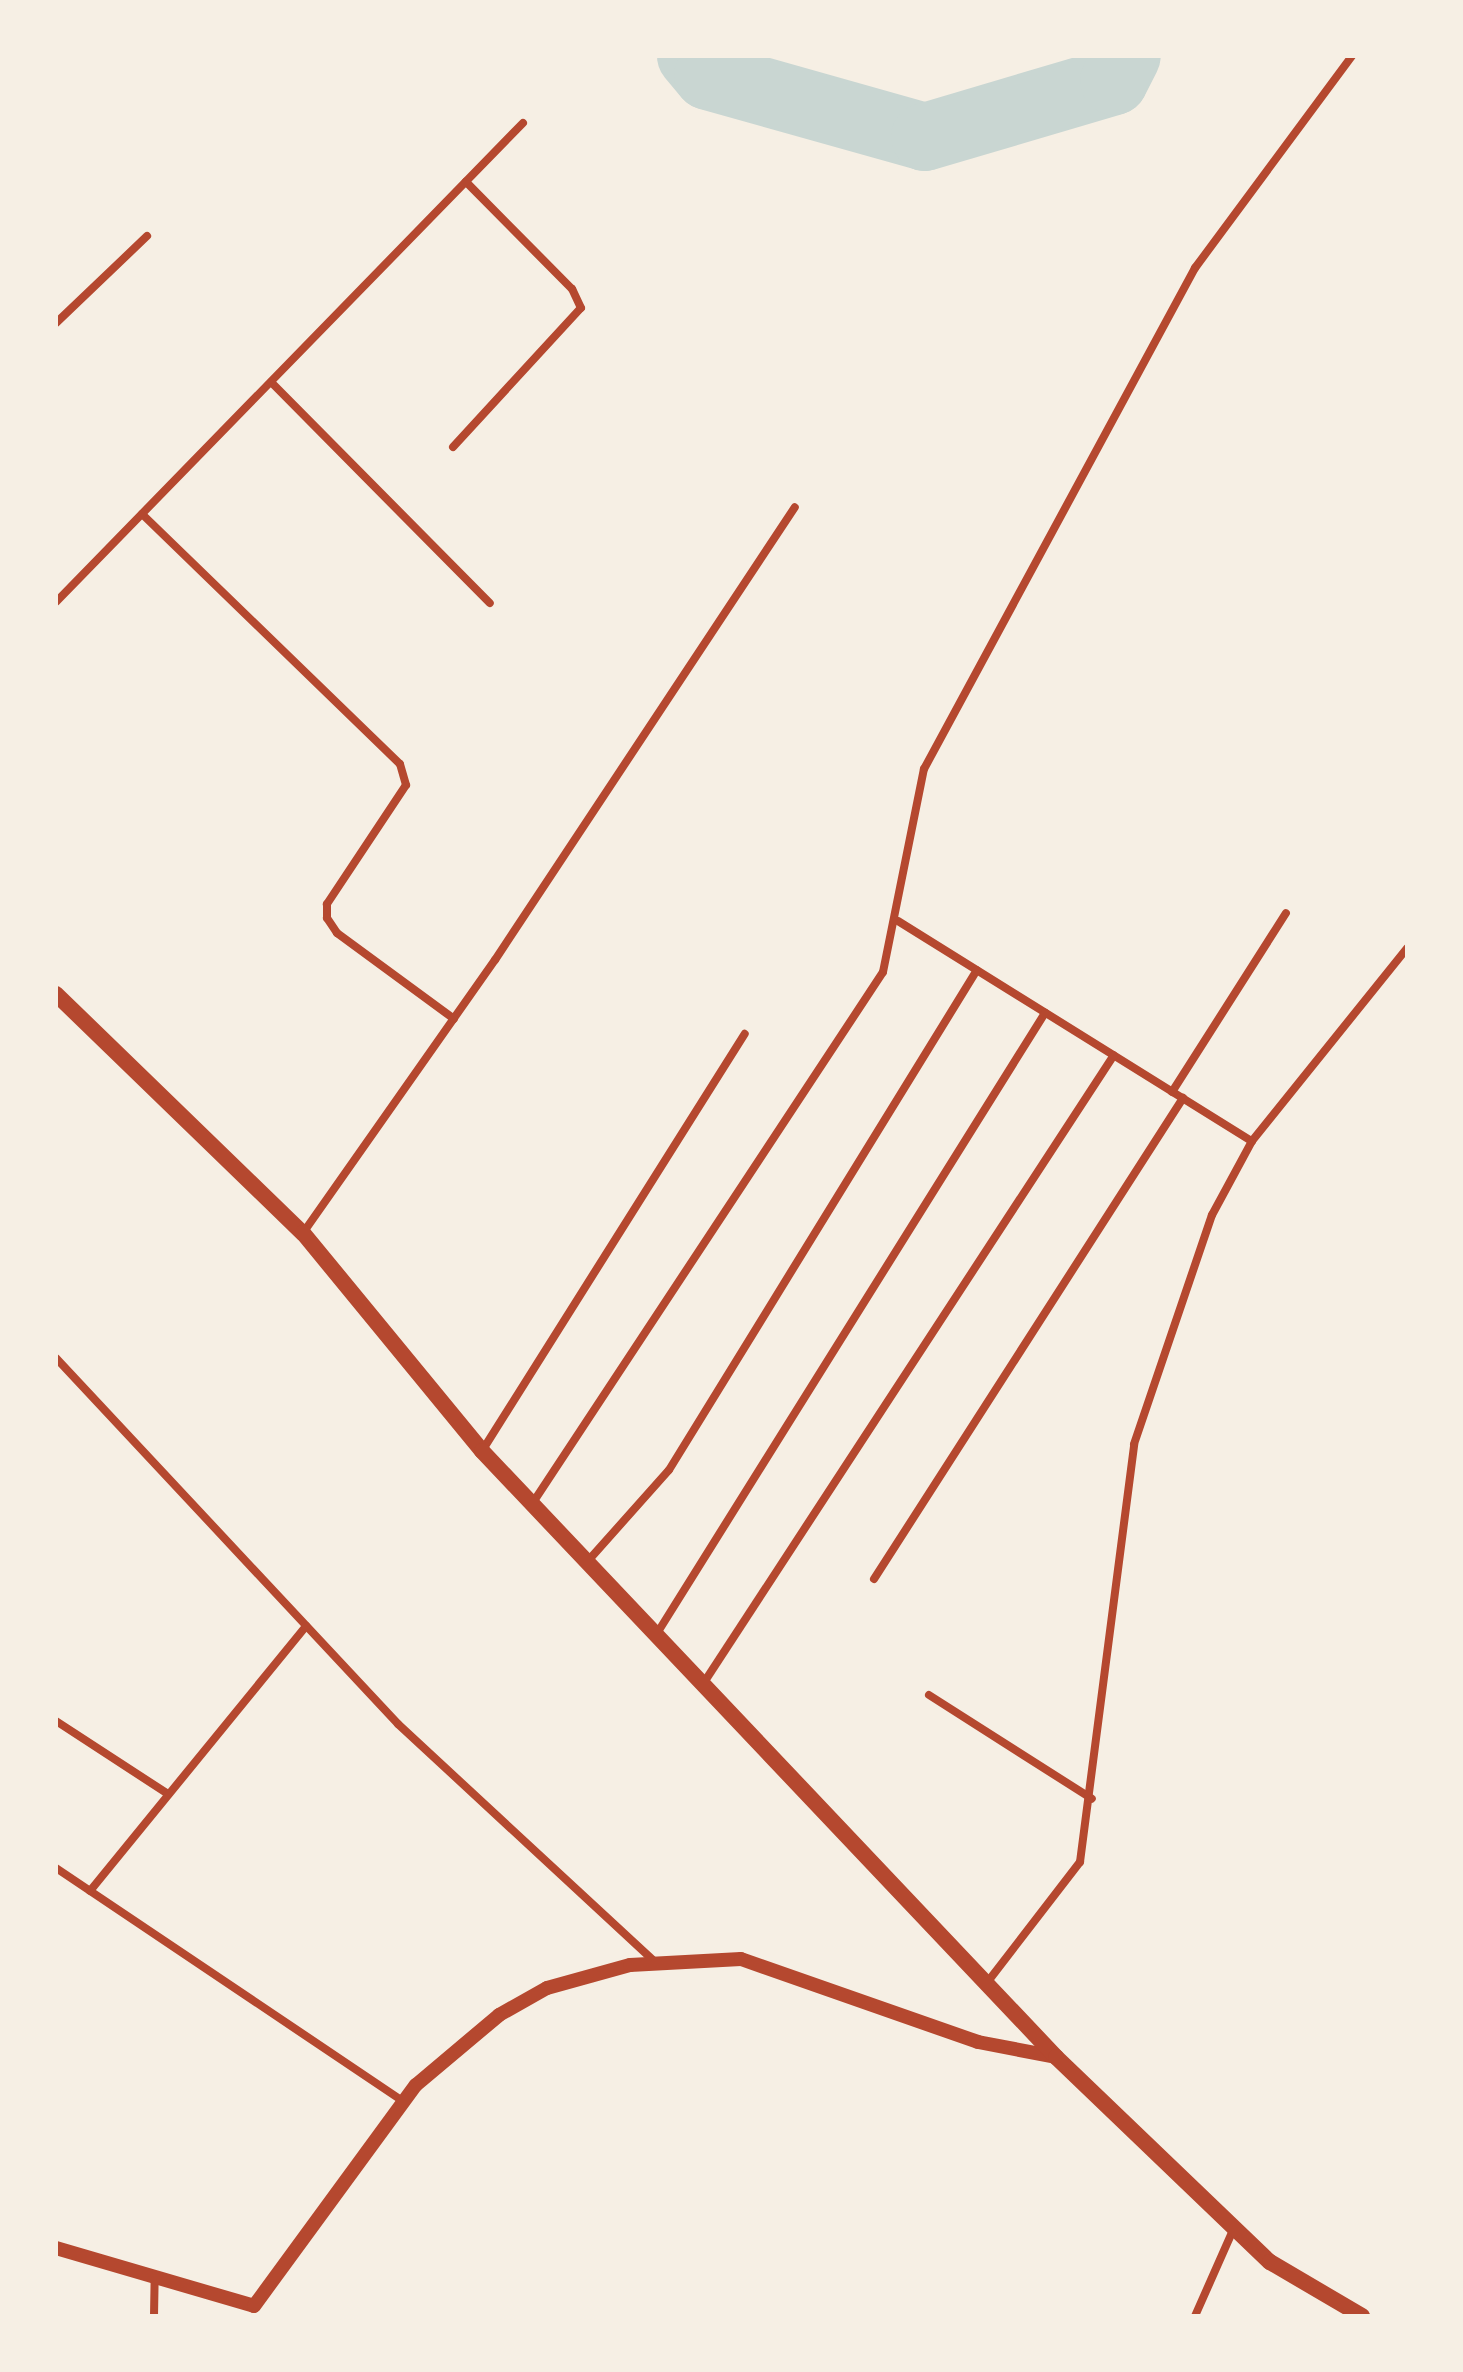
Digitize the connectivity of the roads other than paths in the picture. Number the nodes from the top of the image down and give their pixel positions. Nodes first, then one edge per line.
1 (1352, 56) edge
2 (523, 123) dead end
3 (466, 182) junction
4 (147, 236) dead end
5 (56, 323) edge
6 (271, 382) junction
7 (453, 447) dead end
8 (795, 507) dead end
9 (142, 514) junction
10 (56, 602) edge
11 (490, 603) dead end
12 (1286, 913) dead end
13 (898, 921) junction
14 (1407, 948) edge
15 (977, 970) junction
16 (56, 994) edge
17 (1045, 1013) junction
18 (454, 1019) junction
19 (745, 1034) dead end
20 (1114, 1055) junction
21 (1172, 1092) junction
22 (1183, 1098) junction
23 (1252, 1141) junction
24 (303, 1233) junction
25 (56, 1358) edge
26 (482, 1451) junction
27 (532, 1504) junction
28 (587, 1562) junction
29 (874, 1579) dead end
30 (306, 1626) junction
31 (656, 1635) junction
32 (703, 1684) junction
33 (929, 1695) dead end
34 (56, 1721) edge
35 (168, 1794) junction
36 (1092, 1799) junction
37 (56, 1868) edge
38 (90, 1891) junction
39 (657, 1964) junction
40 (986, 1984) junction
41 (1056, 2057) junction
42 (404, 2102) junction
43 (1234, 2227) junction
44 (56, 2248) edge
45 (155, 2277) junction
46 (253, 2311) edge
47 (154, 2316) edge
48 (1195, 2316) edge
49 (1362, 2316) edge

1 - 13 street
2 - 3 street
3 - 6 street
3 - 7 street
4 - 5 street
6 - 9 street
6 - 11 street
8 - 18 street
9 - 10 street
9 - 18 street
12 - 21 street
13 - 15 street
13 - 27 street
14 - 23 street
15 - 17 street
15 - 28 street
16 - 24 main road
17 - 20 street
17 - 31 street
18 - 24 street
19 - 26 street
20 - 21 street
20 - 32 street
21 - 22 street
22 - 23 street
22 - 29 street
23 - 36 street
24 - 26 main road
25 - 30 street
26 - 27 main road
27 - 28 main road
28 - 31 main road
30 - 35 street
30 - 39 street
31 - 32 main road
32 - 40 main road
33 - 36 street
34 - 35 street
35 - 38 street
36 - 40 street
37 - 38 street
38 - 42 street
39 - 41 street
39 - 42 street
40 - 41 main road
41 - 43 main road
42 - 46 street
43 - 48 street
43 - 49 main road
44 - 45 street
45 - 46 street
45 - 47 street

